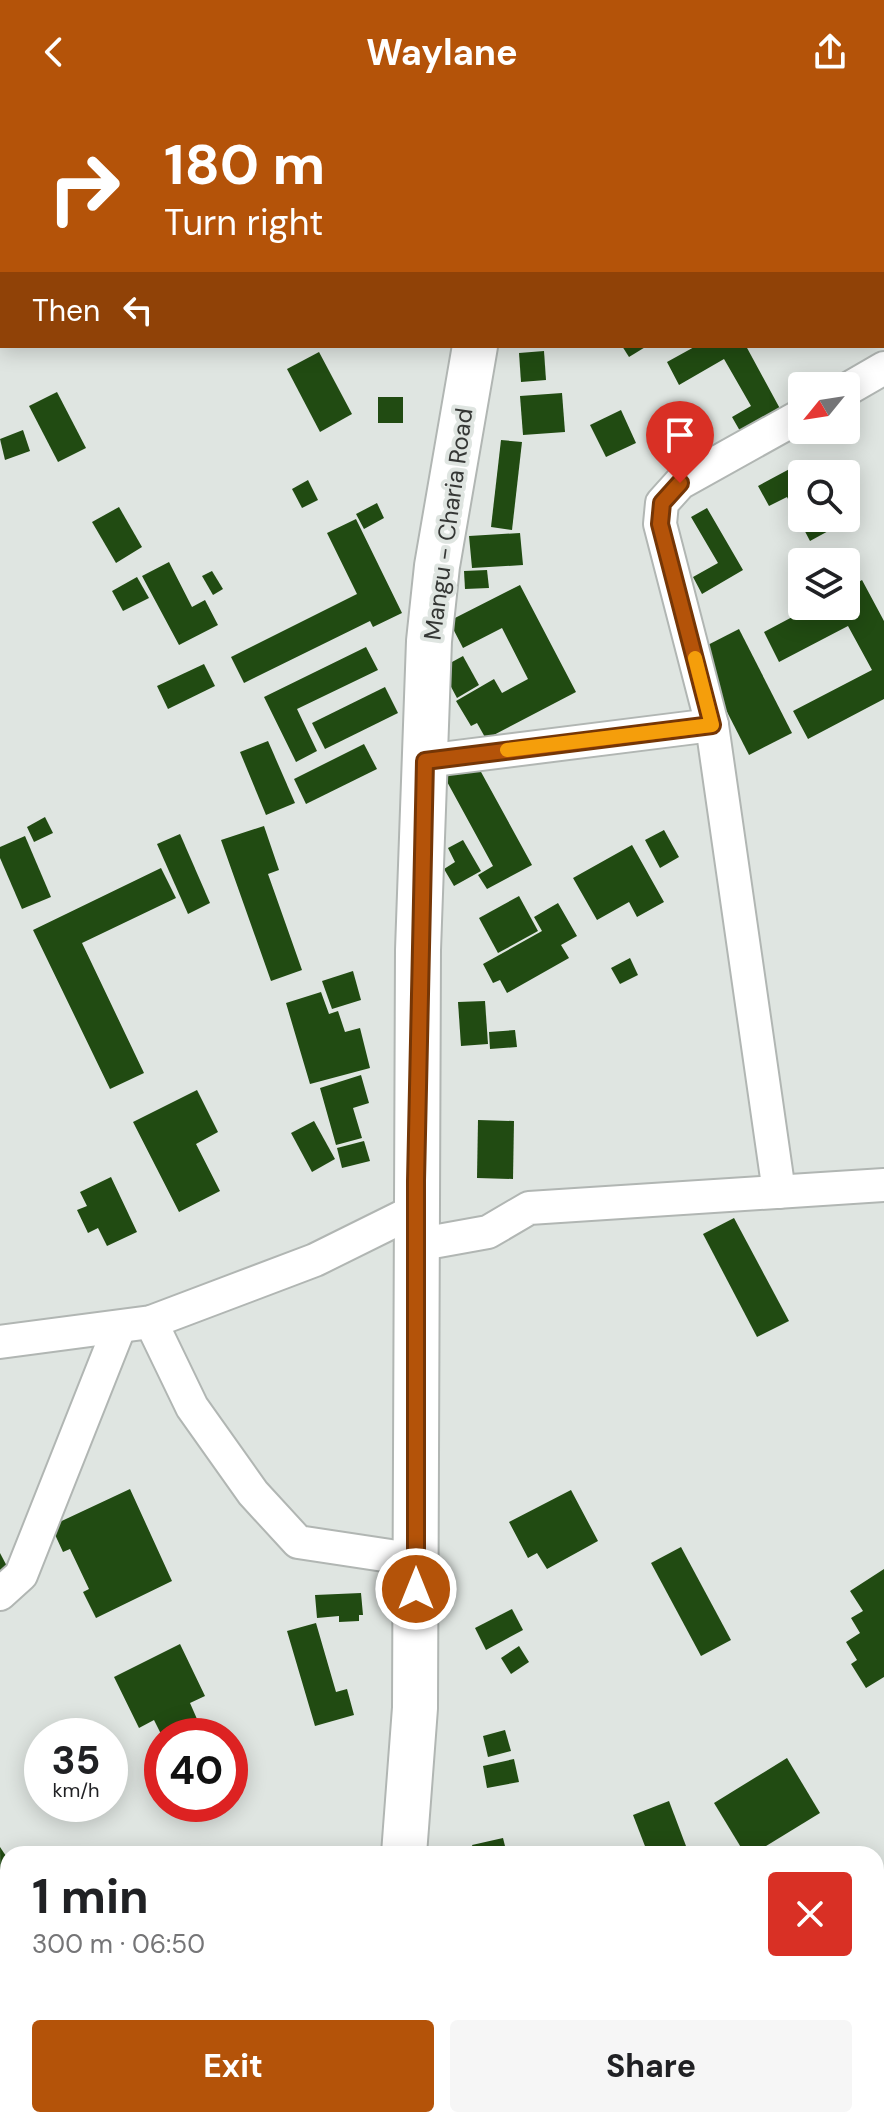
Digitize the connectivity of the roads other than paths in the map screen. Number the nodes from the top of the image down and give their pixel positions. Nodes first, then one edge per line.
1 (475, 348) edge
2 (884, 368) edge
3 (860, 382) edge
4 (788, 423) edge
5 (712, 725) junction
6 (425, 761) junction
7 (884, 1185) edge
8 (779, 1192) junction
9 (416, 1227) junction
10 (151, 1322) junction
11 (119, 1328) junction
12 (0, 1342) edge
13 (417, 1560) junction
14 (0, 1594) edge
15 (405, 1846) edge

1 - 6 street, Mangu - Charia Road
2 - 3 street
4 - 5 street
5 - 6 street
5 - 8 street
6 - 9 street, Mangu - Charia Road
7 - 8 street
8 - 9 street
9 - 10 street
9 - 13 street, Mangu - Charia Road
10 - 11 street
10 - 13 street
11 - 12 street
11 - 14 street
13 - 15 street, Mangu - Charia Road

